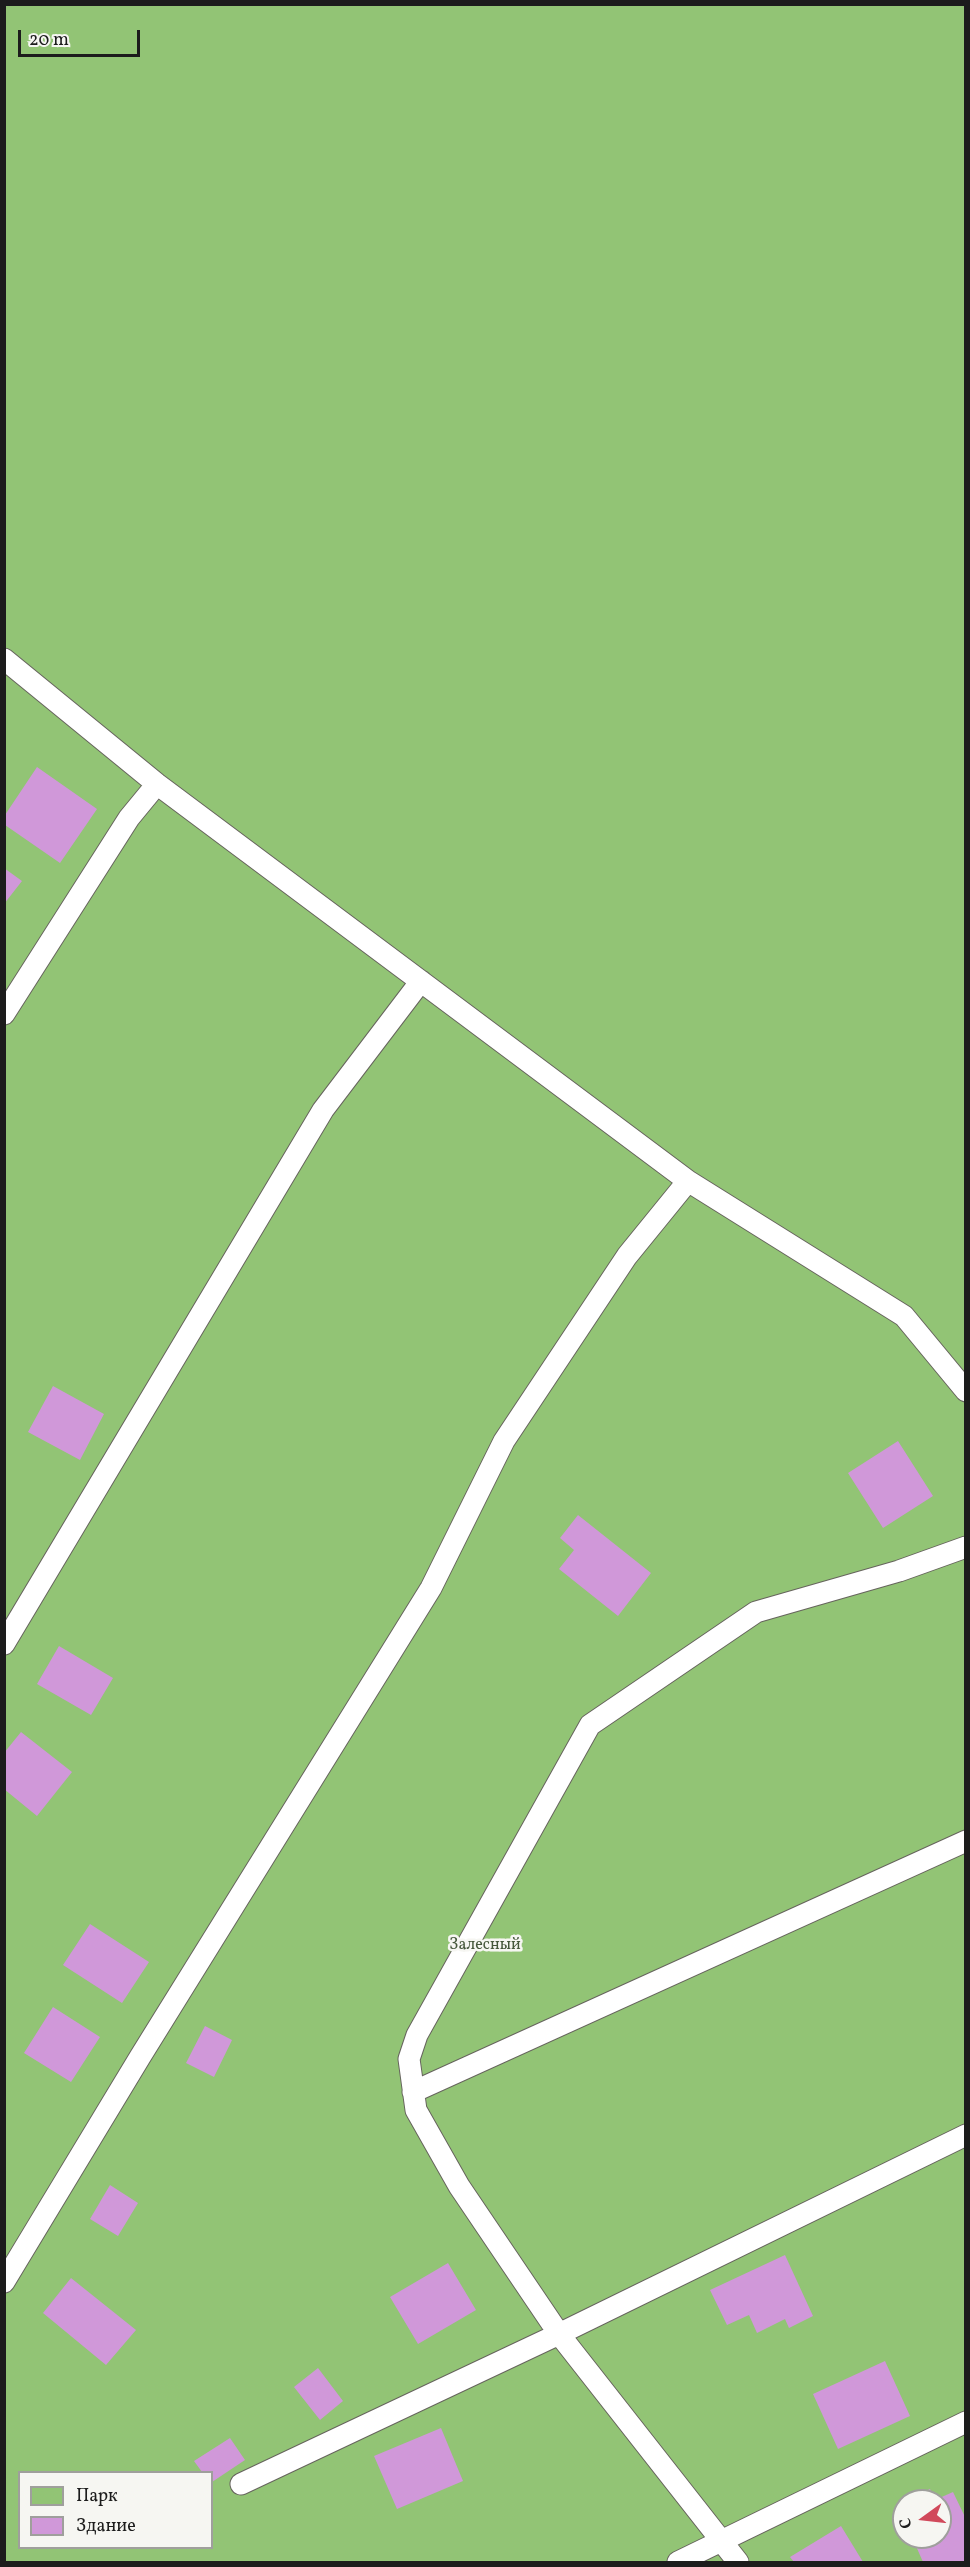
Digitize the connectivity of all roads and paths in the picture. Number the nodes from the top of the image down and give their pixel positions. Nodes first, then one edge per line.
1 (4, 659) edge
2 (157, 784) junction
3 (421, 981) junction
4 (4, 1014) edge
5 (688, 1181) junction
6 (966, 1391) edge
7 (966, 1546) edge
8 (4, 1644) edge
9 (966, 1841) edge
10 (413, 2092) junction
11 (966, 2136) edge
12 (4, 2282) edge
13 (559, 2334) junction
14 (966, 2422) edge
15 (241, 2484) dead end
16 (723, 2541) junction
17 (678, 2562) edge
18 (738, 2562) edge

1 - 2 lane
2 - 3 lane
2 - 4 lane
3 - 5 lane
3 - 8 lane
5 - 6 lane
5 - 12 lane
7 - 10 lane
9 - 10 lane
10 - 13 lane
11 - 13 lane
13 - 15 lane
13 - 16 lane
14 - 16 lane
16 - 17 lane
16 - 18 lane

